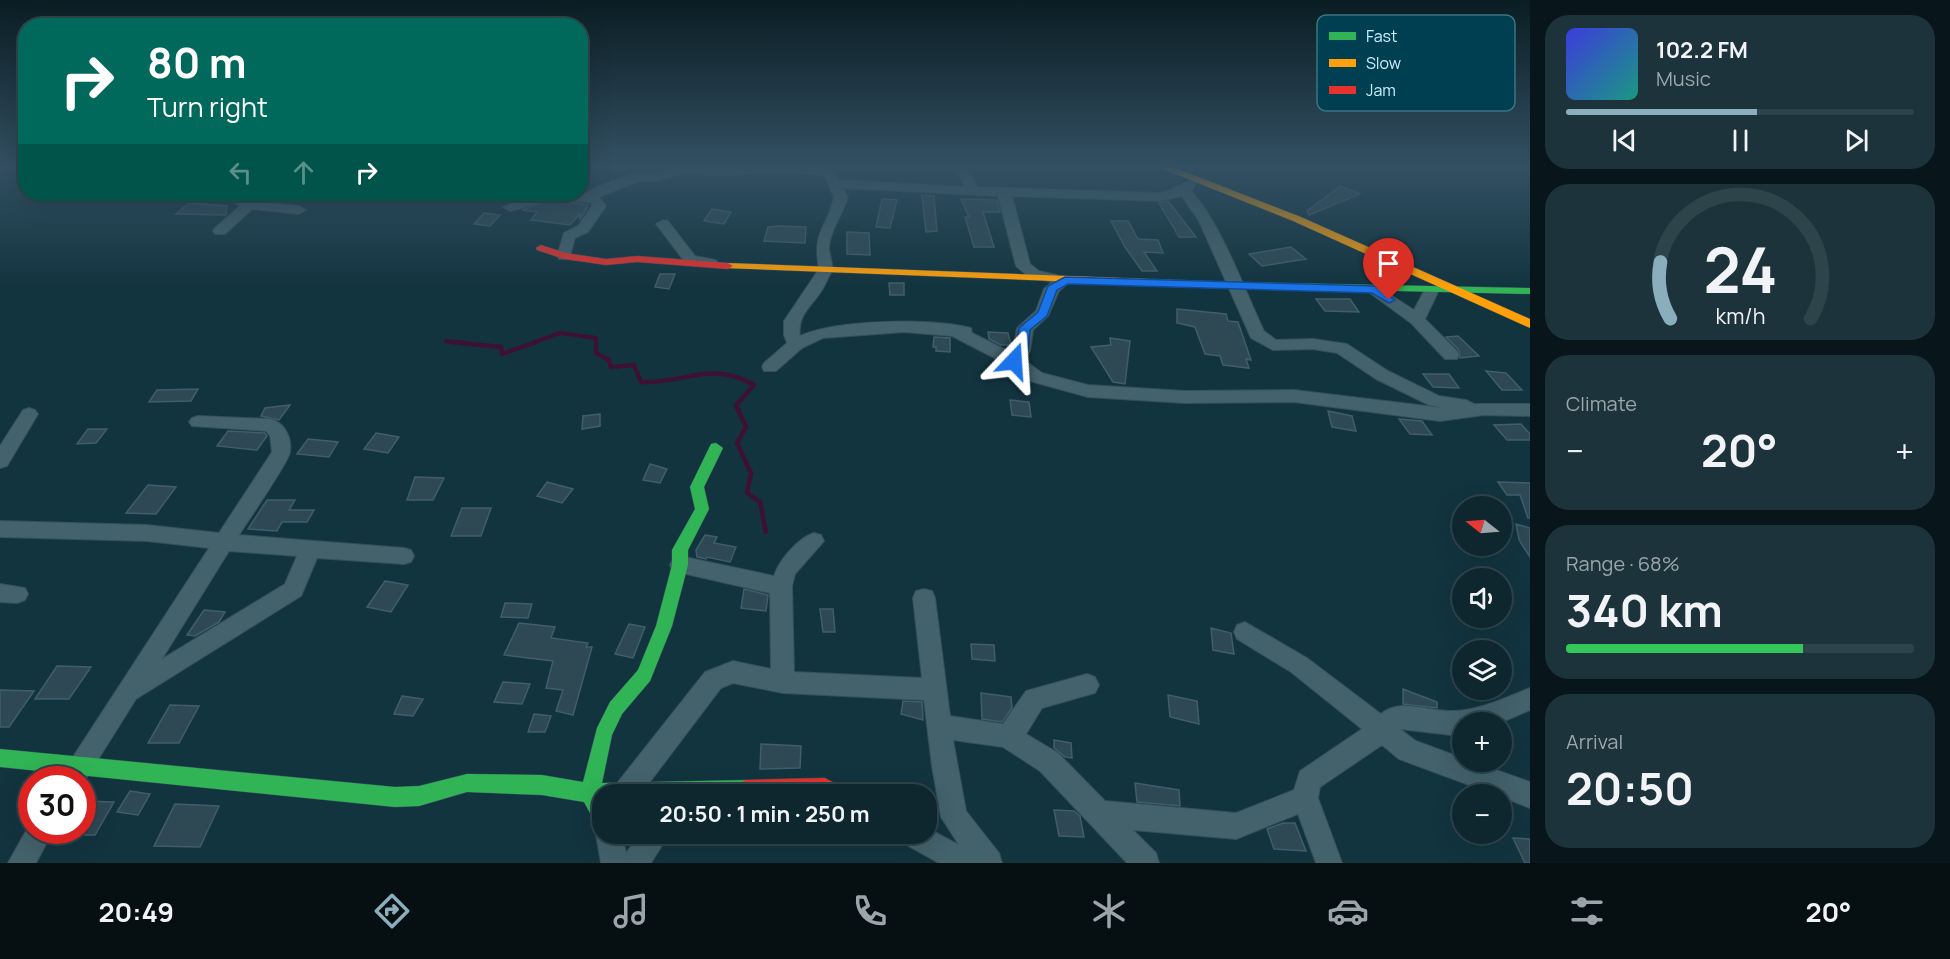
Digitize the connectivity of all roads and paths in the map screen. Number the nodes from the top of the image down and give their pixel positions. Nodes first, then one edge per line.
1 (240, 207) edge
2 (286, 207) edge
3 (598, 207) edge
4 (838, 207) edge
5 (1008, 207) edge
6 (1198, 207) edge
7 (1269, 207) edge
8 (299, 210) dead end
9 (663, 224) dead end
10 (220, 231) dead end
11 (541, 248) dead end
12 (564, 256) junction
13 (727, 266) junction
14 (826, 268) junction
15 (1061, 280) junction
16 (1236, 286) junction
17 (1375, 290) junction
18 (1431, 290) junction
19 (1455, 290) junction
20 (1530, 291) edge
21 (1417, 320) junction
22 (1530, 324) edge
23 (953, 330) junction
24 (982, 335) dead end
25 (796, 344) junction
26 (1450, 355) dead end
27 (1014, 361) junction
28 (770, 367) dead end
29 (1484, 409) junction
30 (1530, 410) edge
31 (29, 414) dead end
32 (198, 422) dead end
33 (716, 448) dead end
34 (0, 460) edge
35 (0, 529) edge
36 (814, 541) dead end
37 (224, 542) junction
38 (311, 548) junction
39 (404, 556) dead end
40 (680, 565) junction
41 (781, 586) junction
42 (924, 598) dead end
43 (1245, 632) dead end
44 (783, 681) junction
45 (1087, 685) dead end
46 (934, 690) junction
47 (127, 692) junction
48 (1530, 699) edge
49 (939, 726) junction
50 (1382, 730) junction
51 (1007, 736) junction
52 (0, 758) edge
53 (43, 766) edge
54 (80, 766) edge
55 (96, 774) edge
56 (632, 784) edge
57 (590, 793) junction
58 (1530, 795) edge
59 (592, 797) edge
60 (1305, 798) junction
61 (1100, 814) junction
62 (32, 844) edge
63 (611, 844) edge
64 (649, 844) edge
65 (931, 844) edge
66 (21, 863) edge
67 (614, 863) edge
68 (635, 863) edge
69 (961, 863) edge
70 (989, 863) edge
71 (1146, 863) edge
72 (1329, 863) edge

1 - 10 street
2 - 8 street
3 - 12 street
4 - 14 street
5 - 15 street
6 - 16 street
7 - 19 street
9 - 13 street
11 - 12 street
12 - 13 street
13 - 14 street
14 - 15 street
14 - 25 street
15 - 16 street
15 - 27 street
16 - 17 street
16 - 29 street
17 - 18 street
17 - 21 street
18 - 19 street
18 - 21 street
19 - 20 street
19 - 22 street
21 - 26 street
23 - 24 street
23 - 25 street
23 - 27 street
25 - 28 street
27 - 29 street
29 - 30 street
31 - 34 street
32 - 37 street
33 - 40 street
35 - 37 street
36 - 41 street
37 - 38 street
37 - 47 street
38 - 39 street
38 - 47 street
40 - 41 street
40 - 57 street
41 - 44 street
42 - 46 street
43 - 50 street
44 - 46 street
44 - 56 street
45 - 51 street
46 - 49 street
47 - 54 street
48 - 50 street
49 - 51 street
49 - 70 street
50 - 58 street
50 - 60 street
51 - 61 street
52 - 53 street
55 - 57 street
57 - 59 street
60 - 61 street
60 - 72 street
61 - 71 street
62 - 66 street
63 - 67 street
64 - 68 street
65 - 69 street

